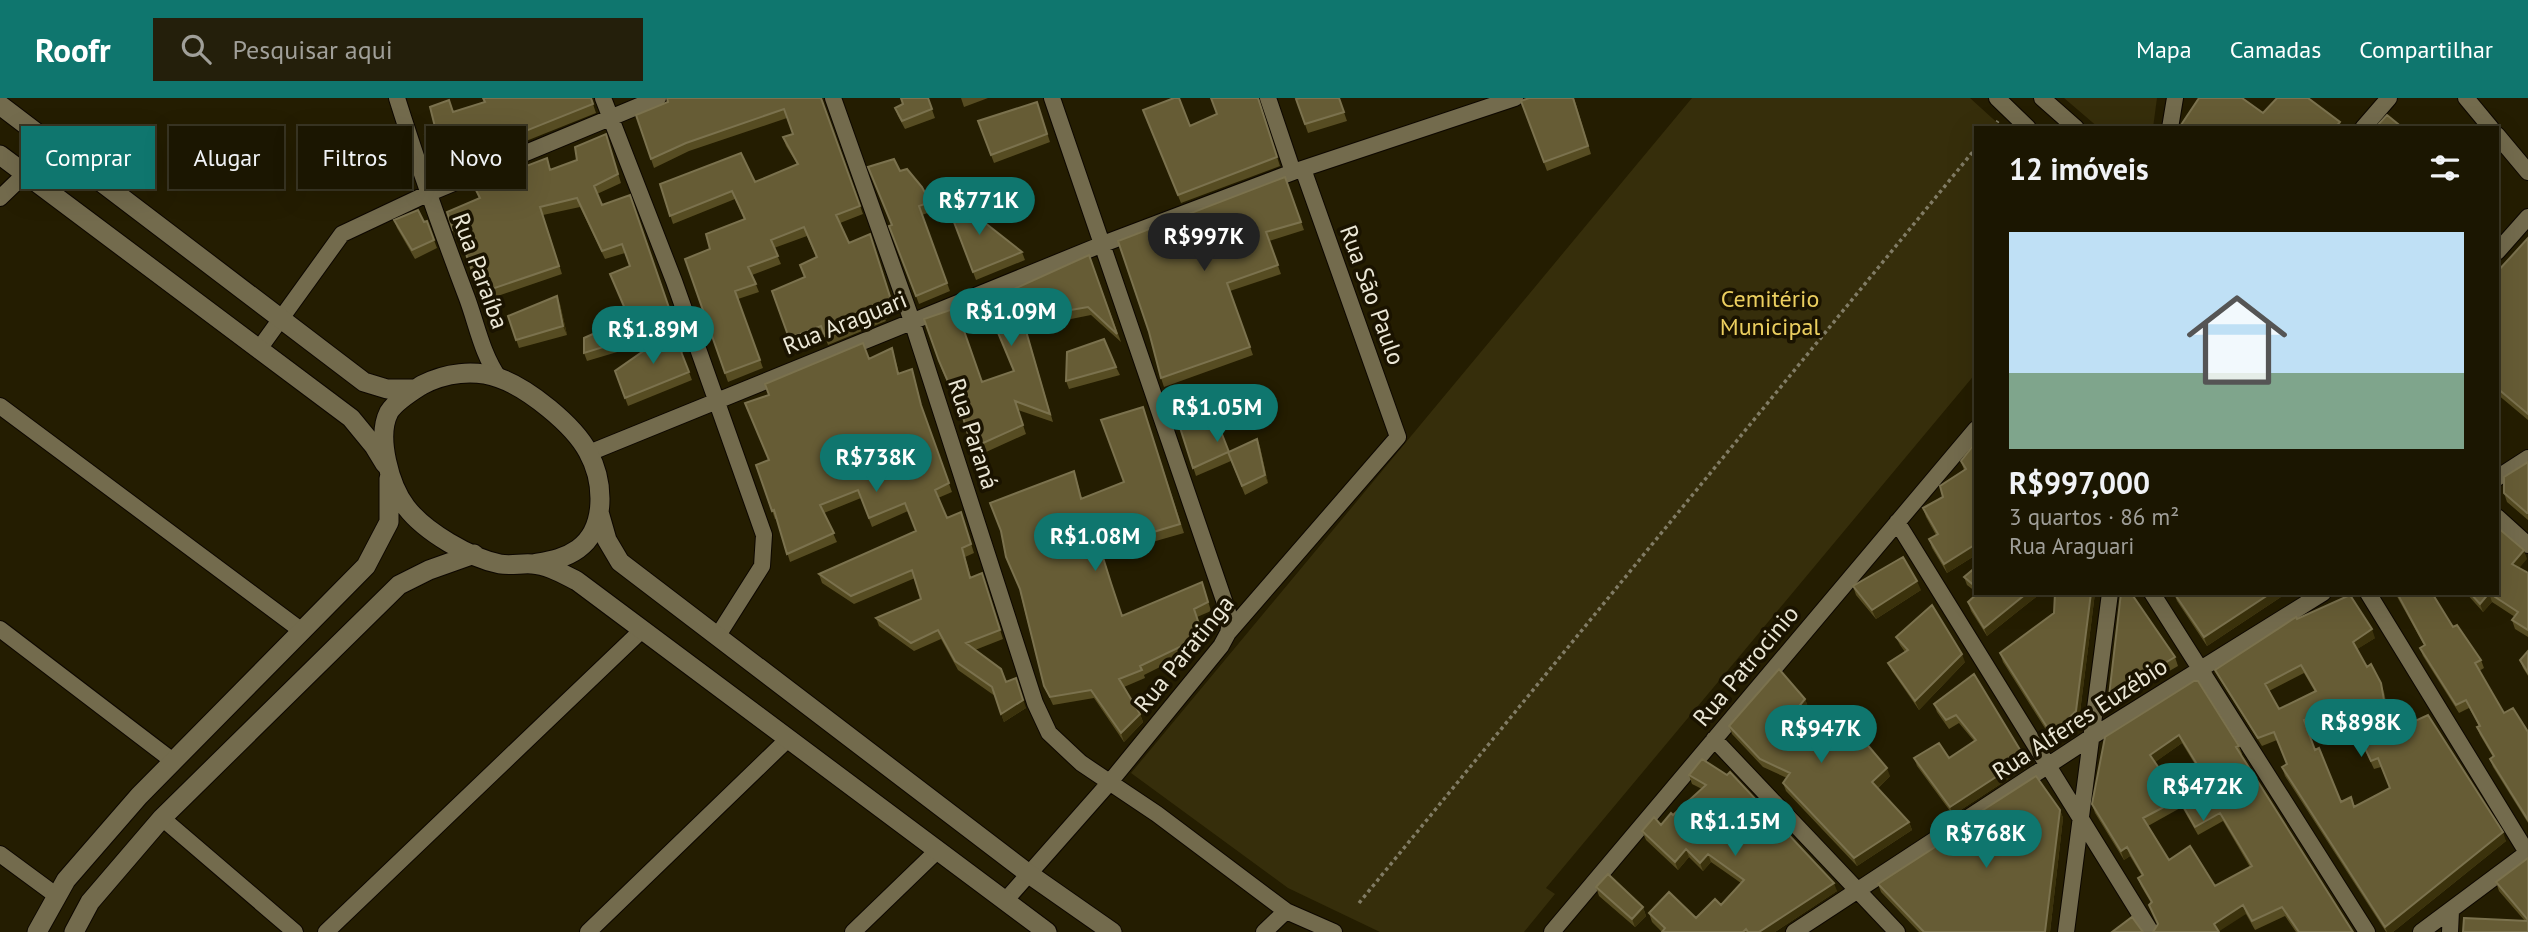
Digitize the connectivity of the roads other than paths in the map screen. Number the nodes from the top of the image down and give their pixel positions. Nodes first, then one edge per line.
1 (397, 98) edge
2 (603, 98) edge
3 (658, 98) edge
4 (833, 98) edge
5 (1052, 98) edge
6 (1268, 98) edge
7 (1515, 98) edge
8 (2042, 98) edge
9 (2175, 98) edge
10 (2389, 98) edge
11 (2466, 98) edge
12 (2006, 101) edge
13 (0, 105) edge
14 (610, 118) junction
15 (28, 126) edge
16 (2026, 126) edge
17 (2074, 126) edge
18 (2170, 126) edge
19 (2365, 126) edge
20 (2489, 126) edge
21 (2499, 137) edge
22 (0, 155) edge
23 (1298, 170) junction
24 (21, 171) edge
25 (2528, 172) edge
26 (21, 178) edge
27 (45, 189) edge
28 (110, 189) edge
29 (427, 194) junction
30 (0, 198) edge
31 (2528, 217) edge
32 (1103, 244) junction
33 (2499, 250) edge
34 (280, 318) junction
35 (912, 321) junction
36 (259, 349) junction
37 (499, 378) junction
38 (415, 389) junction
39 (717, 400) junction
40 (0, 406) edge
41 (1974, 431) edge
42 (1398, 437) joint
43 (589, 453) junction
44 (2528, 458) edge
45 (389, 474) junction
46 (2499, 477) edge
47 (599, 512) junction
48 (2499, 519) edge
49 (1897, 522) junction
50 (2528, 545) edge
51 (474, 554) junction
52 (533, 564) junction
53 (2110, 595) edge
54 (2153, 595) edge
55 (2320, 595) edge
56 (2369, 595) edge
57 (0, 629) edge
58 (642, 630) junction
59 (302, 631) junction
60 (1228, 633) junction
61 (717, 637) junction
62 (2200, 669) junction
63 (219, 715) junction
64 (2093, 736) junction
65 (788, 739) junction
66 (1714, 739) junction
67 (242, 740) junction
68 (173, 761) junction
69 (2047, 766) junction
70 (1110, 782) junction
71 (162, 818) junction
72 (2080, 820) junction
73 (98, 844) junction
74 (938, 850) junction
75 (2528, 853) edge
76 (0, 854) edge
77 (125, 861) junction
78 (1029, 874) junction
79 (1855, 890) junction
80 (57, 896) junction
81 (1006, 901) junction
82 (1286, 911) junction
83 (2451, 911) junction
84 (37, 932) edge
85 (74, 932) edge
86 (295, 932) edge
87 (326, 932) edge
88 (588, 932) edge
89 (853, 932) edge
90 (1047, 932) edge
91 (1112, 932) edge
92 (1264, 932) edge
93 (1334, 932) edge
94 (1552, 932) edge
95 (1794, 932) edge
96 (1897, 932) edge
97 (2066, 932) edge
98 (2151, 932) edge
99 (2367, 932) edge
100 (2421, 932) edge
101 (2450, 932) edge

1 - 29 street, Rua Paraíba
2 - 14 street
3 - 14 street
4 - 35 street, Rua Paraná
5 - 32 street
6 - 23 street, Rua São Paulo
7 - 23 street, Rua Araguari
8 - 17 street
9 - 18 street
10 - 19 street
11 - 20 street
12 - 16 street
13 - 15 street
14 - 29 street
14 - 39 street
21 - 25 street
22 - 24 street
23 - 32 street, Rua Araguari
23 - 42 street, Rua São Paulo
26 - 30 street
27 - 36 street
28 - 34 street
29 - 34 street
29 - 37 street, Rua Paraíba
31 - 33 street
32 - 35 street, Rua Araguari
32 - 60 street
34 - 36 street
34 - 38 street
35 - 39 street, Rua Araguari
35 - 70 street, Rua Paraná
36 - 45 street
37 - 38 street
37 - 43 street
38 - 45 street
39 - 43 street, Rua Araguari
39 - 61 street
40 - 59 street
41 - 49 street, Rua Patrocinio
42 - 60 street, Rua Paratinga
43 - 47 street
44 - 46 street
45 - 51 street
45 - 59 street
47 - 52 street
47 - 61 street
48 - 50 street
49 - 66 street, Rua Patrocinio
49 - 69 street
51 - 52 street
51 - 67 street
52 - 58 street
53 - 64 street
54 - 62 street
55 - 62 street, Rua Alferes Euzébio
56 - 75 street
57 - 68 street
58 - 65 street
58 - 87 street
59 - 63 street
60 - 70 street, Rua Paratinga
61 - 78 street
62 - 64 street, Rua Alferes Euzébio
62 - 99 street
63 - 67 street
63 - 68 street
64 - 69 street, Rua Alferes Euzébio
64 - 72 street
65 - 74 street
65 - 88 street
66 - 79 street
66 - 94 street, Rua Patrocinio
67 - 71 street
68 - 73 street
69 - 72 street
69 - 79 street, Rua Alferes Euzébio
70 - 78 street, Rua Paratinga
70 - 82 street, Rua Paraná
71 - 77 street
71 - 86 street
72 - 97 street
72 - 98 street
73 - 77 street
73 - 80 street
74 - 81 street
74 - 89 street
75 - 83 street
76 - 80 street
77 - 85 street
78 - 81 street, Rua Paratinga
78 - 91 street
79 - 95 street, Rua Alferes Euzébio
79 - 96 street
80 - 84 street
81 - 90 street
82 - 92 street
82 - 93 street, Rua Paraná
83 - 100 street
83 - 101 street

